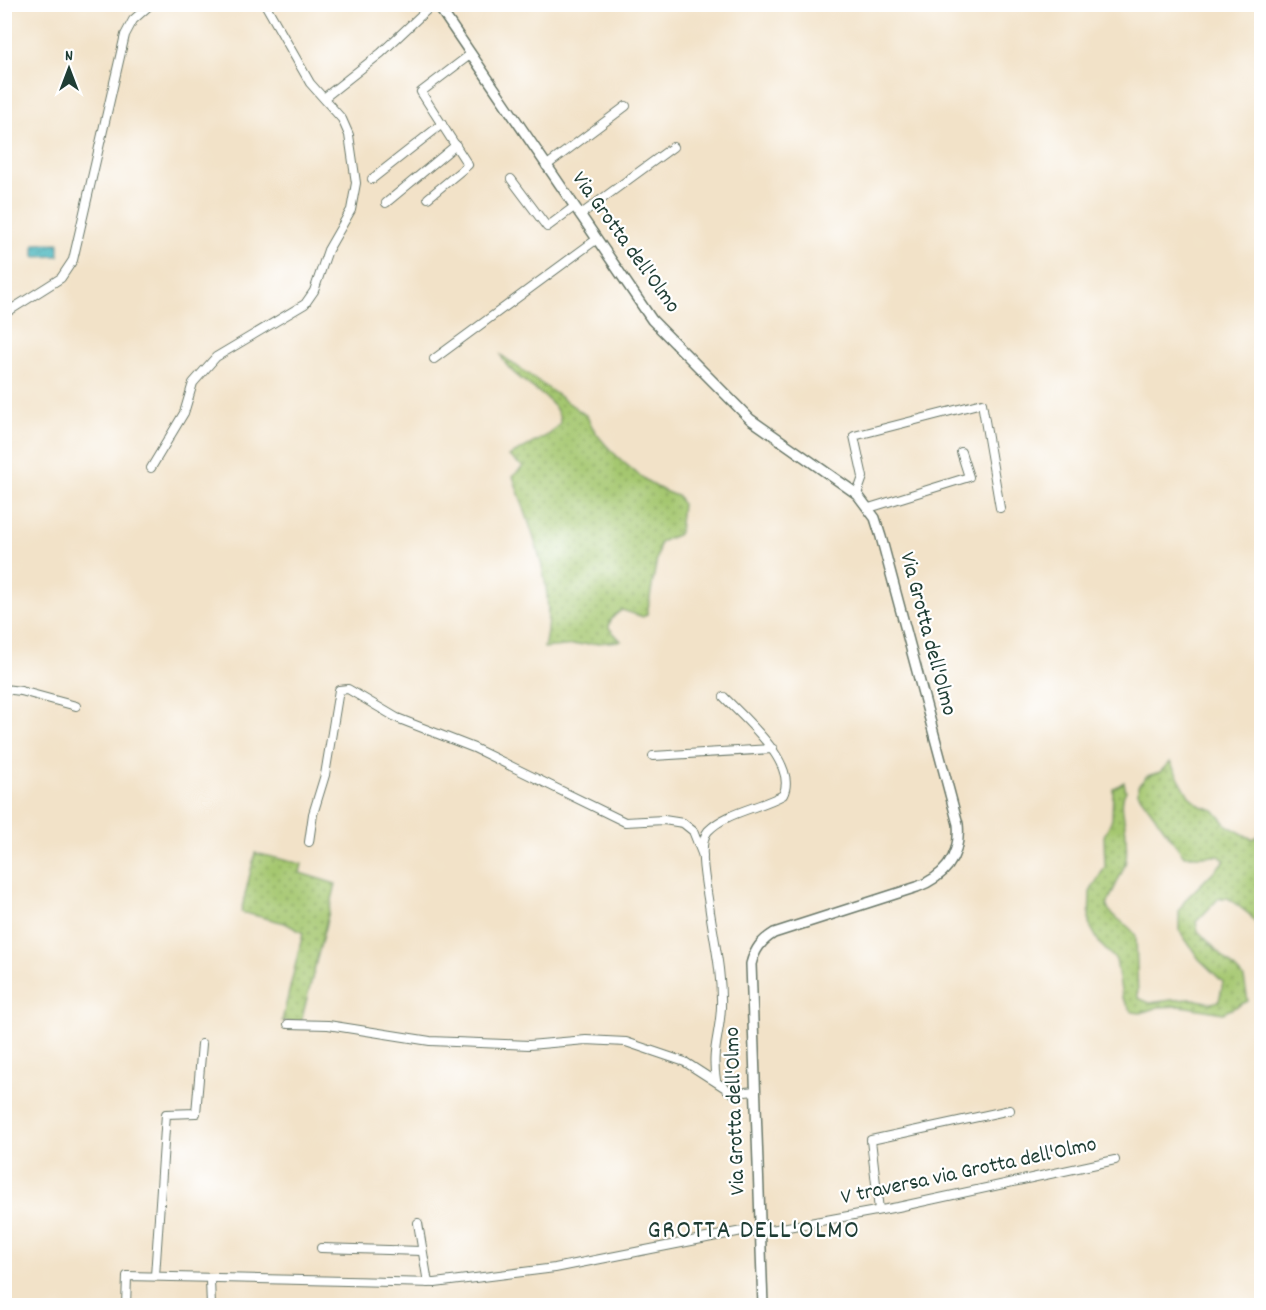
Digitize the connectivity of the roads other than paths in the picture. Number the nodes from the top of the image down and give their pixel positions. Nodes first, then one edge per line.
1 (151, 4) edge
2 (265, 4) edge
3 (435, 4) edge
4 (471, 54) junction
5 (324, 98) junction
6 (626, 106) dead end
7 (442, 124) junction
8 (456, 146) junction
9 (673, 147) dead end
10 (546, 166) junction
11 (511, 179) dead end
12 (372, 180) dead end
13 (428, 198) dead end
14 (386, 203) dead end
15 (577, 211) junction
16 (597, 239) junction
17 (4, 314) edge
18 (434, 359) dead end
19 (961, 452) dead end
20 (151, 468) dead end
21 (857, 494) junction
22 (869, 508) junction
23 (1000, 508) dead end
24 (4, 689) edge
25 (724, 697) dead end
26 (76, 706) dead end
27 (773, 749) junction
28 (653, 756) dead end
29 (309, 842) dead end
30 (703, 856) junction
31 (288, 1024) dead end
32 (202, 1044) dead end
33 (716, 1080) junction
34 (756, 1091) junction
35 (1010, 1110) dead end
36 (1115, 1160) dead end
37 (879, 1210) junction
38 (418, 1223) dead end
39 (760, 1232) junction
40 (321, 1248) dead end
41 (422, 1251) junction
42 (155, 1276) junction
43 (210, 1280) junction
44 (428, 1283) junction
45 (126, 1305) edge
46 (211, 1305) edge
47 (763, 1305) edge

1 - 17 street
2 - 5 street
3 - 4 street, Via Grotta dell'Olmo
3 - 5 street
4 - 7 street
4 - 10 street, Via Grotta dell'Olmo
5 - 20 street
6 - 10 street
7 - 8 street
7 - 12 street
8 - 13 street
8 - 14 street
9 - 15 street
10 - 15 street, Via Grotta dell'Olmo
11 - 15 street
15 - 16 street, Via Grotta dell'Olmo
16 - 18 street
16 - 21 street, Via Grotta dell'Olmo
19 - 22 street
21 - 22 street, Via Grotta dell'Olmo
21 - 23 street
22 - 34 street, Via Grotta dell'Olmo
24 - 26 street
25 - 27 street
27 - 28 street
27 - 30 street
29 - 30 street
30 - 33 street, Via Grotta dell'Olmo
31 - 33 street, Via Grotta dell'Olmo
32 - 42 street
33 - 34 street
34 - 39 street, Via Grotta dell'Olmo
35 - 37 street
36 - 37 street, V traversa via Grotta dell'Olmo
37 - 39 street, V traversa via Grotta dell'Olmo
38 - 41 street
39 - 44 street, V traversa via Grotta dell'Olmo
39 - 47 street, Via Grotta dell'Olmo
40 - 41 street
41 - 44 street
42 - 43 street, V traversa via Grotta dell'Olmo
42 - 45 street, V traversa via Grotta dell'Olmo
43 - 44 street, V traversa via Grotta dell'Olmo
43 - 46 street

